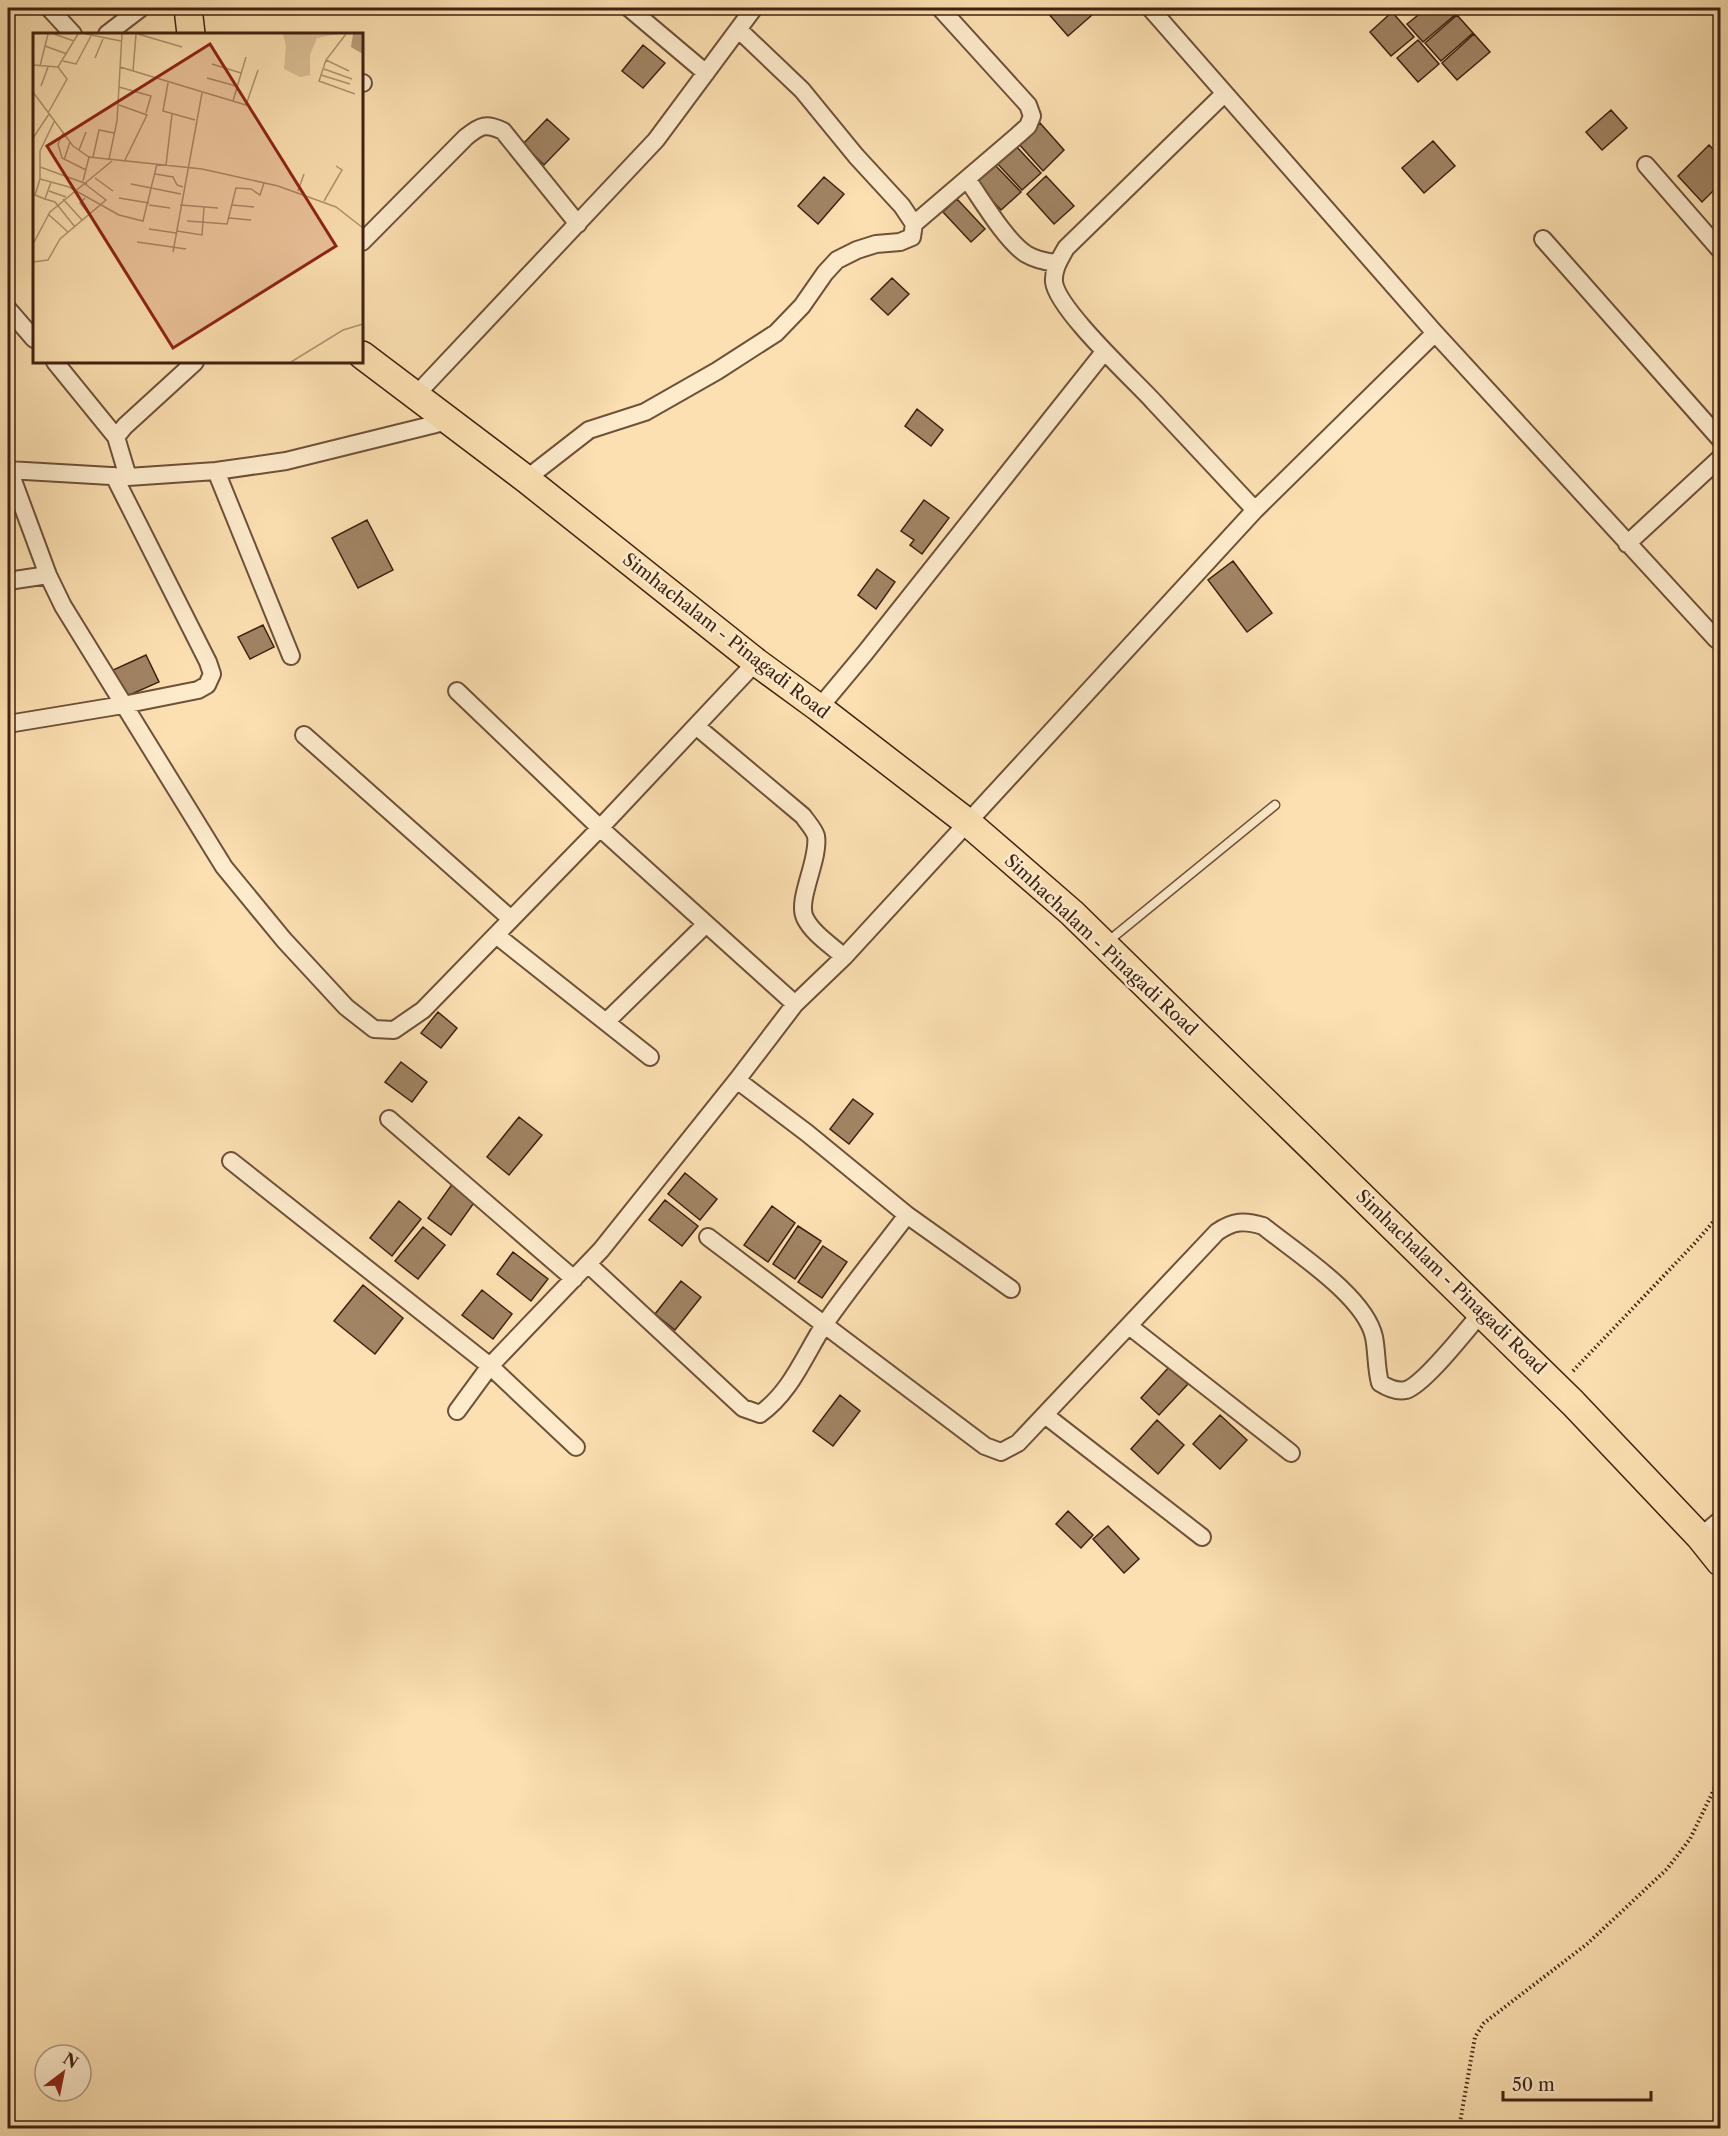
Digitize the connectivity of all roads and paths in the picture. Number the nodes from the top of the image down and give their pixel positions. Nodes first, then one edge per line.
1 (49, 8) edge
2 (141, 8) edge
3 (188, 8) edge
4 (629, 8) edge
5 (754, 8) edge
6 (940, 8) edge
7 (1150, 8) edge
8 (739, 30) junction
9 (72, 33) edge
10 (108, 33) edge
11 (191, 33) edge
12 (706, 73) junction
13 (1224, 94) junction
14 (1646, 165) dead end
15 (967, 180) junction
16 (578, 224) junction
17 (914, 224) junction
18 (1543, 239) dead end
19 (363, 241) edge
20 (1720, 250) edge
21 (1057, 263) junction
22 (8, 309) edge
23 (1435, 333) junction
24 (33, 338) edge
25 (1104, 352) junction
26 (363, 356) edge
27 (57, 363) edge
28 (186, 365) edge
29 (415, 396) junction
30 (448, 421) junction
31 (116, 437) junction
32 (1720, 440) edge
33 (1720, 459) edge
34 (8, 469) edge
35 (216, 471) junction
36 (121, 476) junction
37 (526, 479) junction
38 (1255, 510) junction
39 (1627, 544) junction
40 (48, 574) junction
41 (8, 581) edge
42 (1720, 641) edge
43 (291, 656) dead end
44 (756, 662) junction
45 (457, 691) dead end
46 (123, 705) junction
47 (819, 708) junction
48 (8, 724) edge
49 (696, 726) junction
50 (304, 735) dead end
51 (1275, 805) dead end
52 (967, 822) junction
53 (600, 828) junction
54 (511, 919) junction
55 (706, 924) junction
56 (496, 935) junction
57 (1105, 944) junction
58 (844, 957) junction
59 (795, 1004) junction
60 (606, 1022) junction
61 (650, 1057) dead end
62 (737, 1080) junction
63 (389, 1119) dead end
64 (231, 1161) dead end
65 (1720, 1214) edge
66 (907, 1215) junction
67 (708, 1237) dead end
68 (588, 1264) junction
69 (574, 1279) junction
70 (1011, 1289) dead end
71 (1482, 1312) junction
72 (825, 1325) junction
73 (1129, 1326) junction
74 (490, 1366) junction
75 (1558, 1387) junction
76 (457, 1411) dead end
77 (1045, 1415) junction
78 (576, 1447) dead end
79 (1291, 1453) dead end
80 (1710, 1529) edge
81 (1202, 1536) dead end
82 (1720, 1562) edge
83 (1720, 1777) edge
84 (1459, 2128) edge

1 - 9 street
2 - 10 street
3 - 11 main road
4 - 12 street
5 - 8 street
6 - 15 street
7 - 13 street
8 - 12 street
8 - 17 street
12 - 16 street
13 - 21 street
13 - 23 street
14 - 20 street
15 - 17 street
15 - 21 street
16 - 19 street
16 - 29 street
17 - 37 street
18 - 32 street
21 - 25 street
22 - 24 street
23 - 38 street
23 - 39 street
25 - 38 street
25 - 47 street
26 - 29 main road, Simhachalam - Pinagadi Road
27 - 31 street
28 - 31 street
29 - 30 main road, Simhachalam - Pinagadi Road
30 - 35 street
30 - 37 main road, Simhachalam - Pinagadi Road
31 - 36 street
33 - 39 street
34 - 36 street
34 - 40 street
35 - 36 street
35 - 43 street
36 - 46 street
37 - 44 main road, Simhachalam - Pinagadi Road
38 - 52 street
39 - 42 street
40 - 41 street
40 - 46 street
44 - 47 main road, Simhachalam - Pinagadi Road
44 - 49 street
45 - 53 street
46 - 48 street
46 - 56 street
47 - 52 main road, Simhachalam - Pinagadi Road
49 - 53 street
49 - 58 street
50 - 54 street
51 - 57 lane
52 - 57 main road, Simhachalam - Pinagadi Road
52 - 58 street
53 - 54 street
53 - 55 street
54 - 56 street
55 - 59 street
55 - 60 street
56 - 60 street
57 - 71 main road, Simhachalam - Pinagadi Road
58 - 59 street
59 - 62 street
60 - 61 street
62 - 66 street
62 - 68 street
63 - 69 street
64 - 74 street
65 - 75 path
66 - 70 street
66 - 72 street
67 - 72 street
68 - 69 street
68 - 72 street
69 - 74 street
71 - 73 street
71 - 75 main road, Simhachalam - Pinagadi Road
72 - 77 street
73 - 77 street
73 - 79 street
74 - 76 street
74 - 78 street
75 - 80 main road, Simhachalam - Pinagadi Road
77 - 81 street
80 - 82 main road, Simhachalam - Pinagadi Road
83 - 84 path

